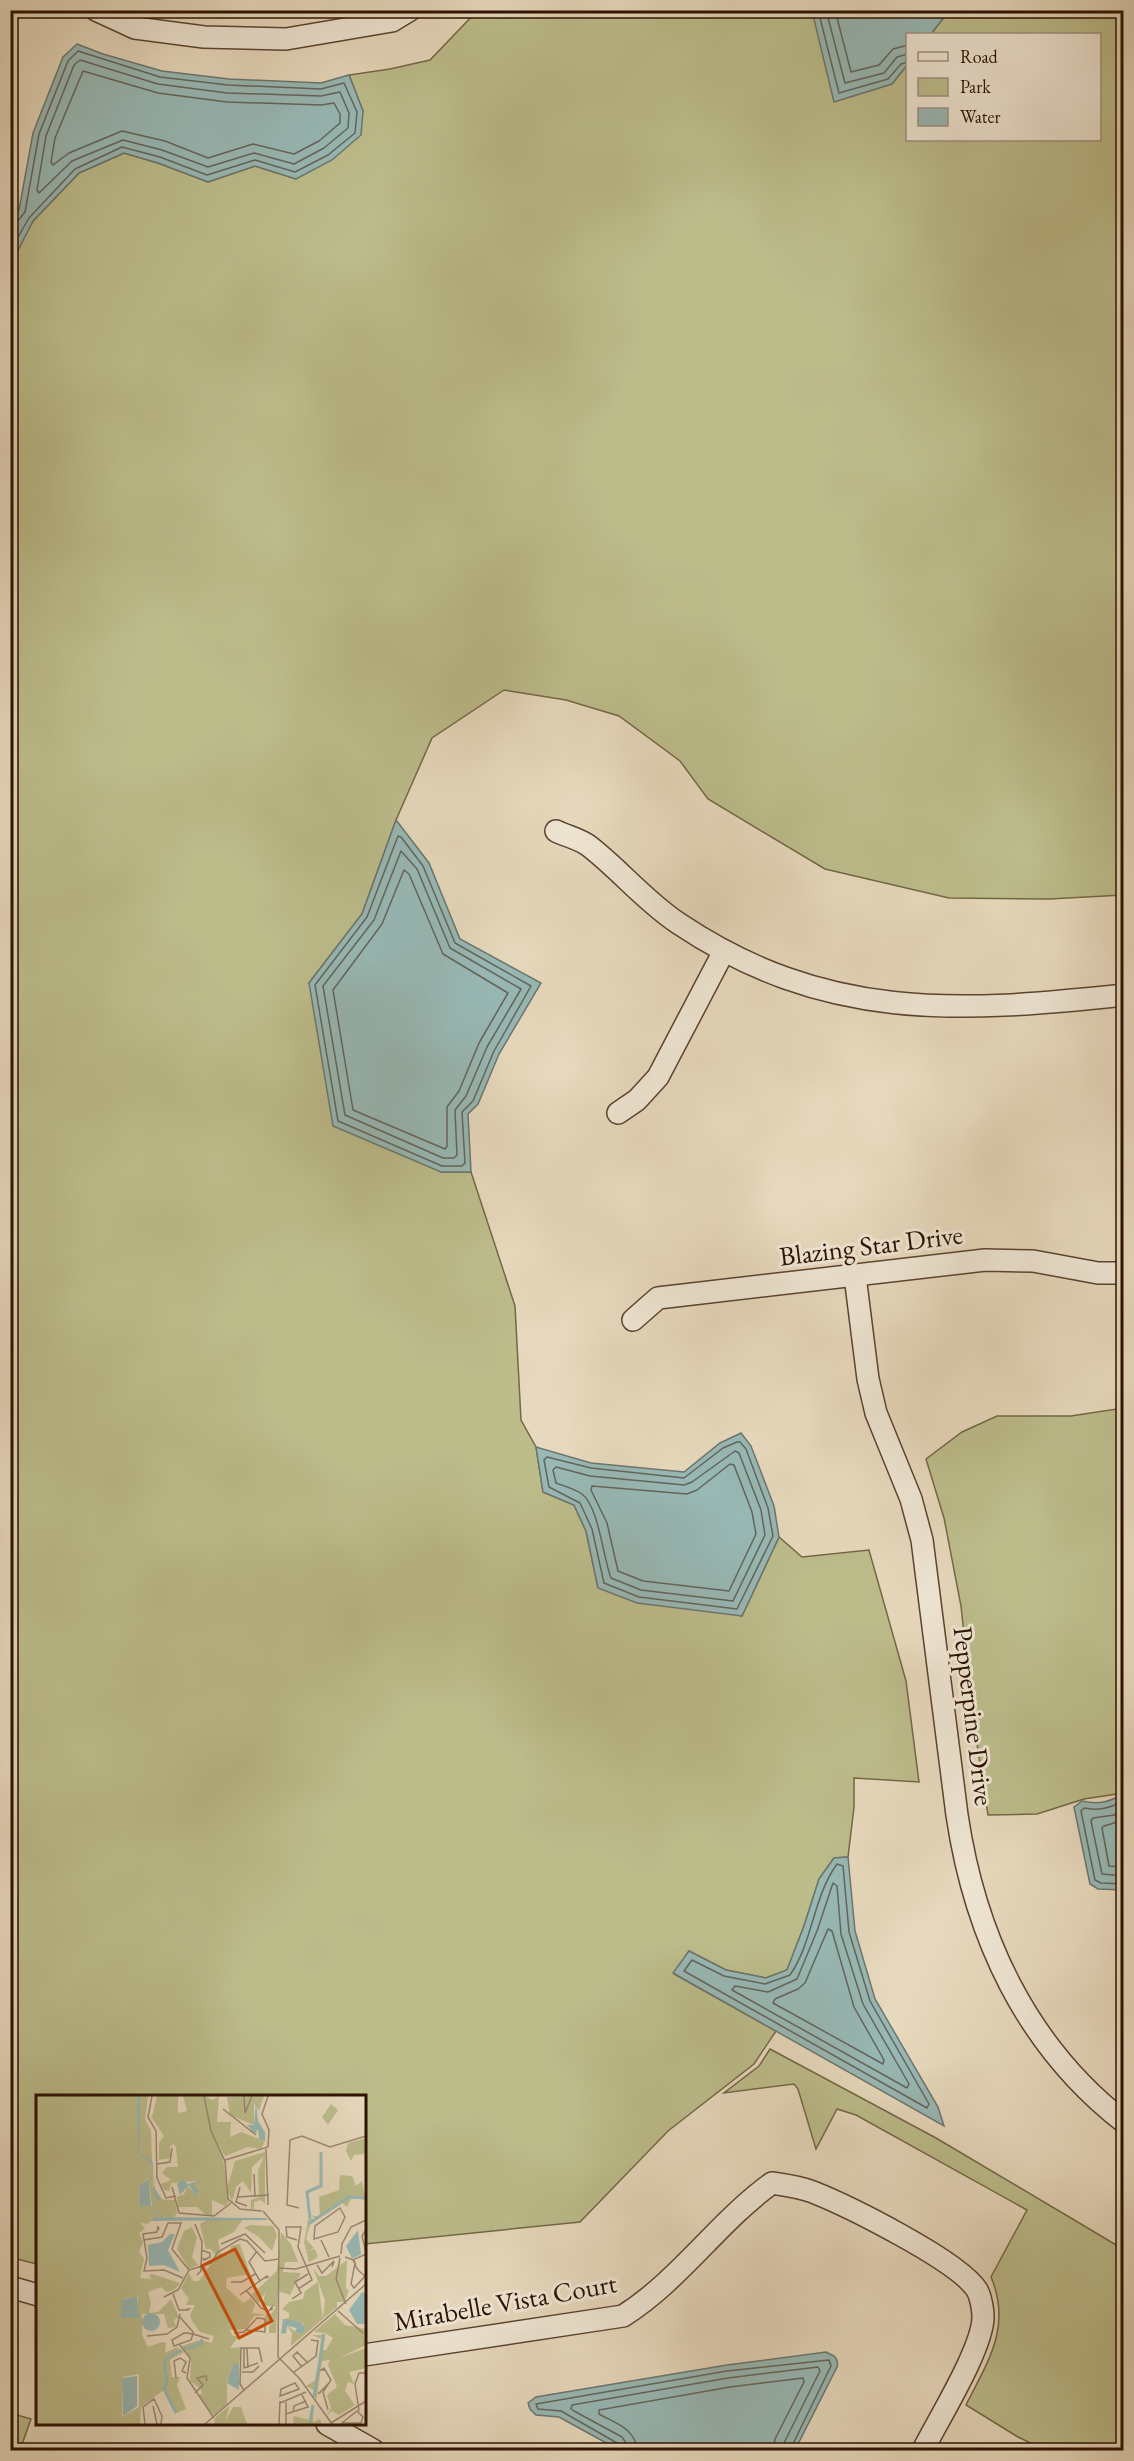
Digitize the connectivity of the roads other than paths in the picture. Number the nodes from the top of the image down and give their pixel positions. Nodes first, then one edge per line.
1 (96, 10) edge
2 (410, 10) edge
3 (556, 831) dead end
4 (724, 951) junction
5 (1124, 995) edge
6 (618, 1113) dead end
7 (1124, 1273) edge
8 (855, 1276) junction
9 (633, 1320) dead end
10 (1124, 2122) edge
11 (10, 2287) edge
12 (36, 2294) edge
13 (366, 2355) edge
14 (329, 2425) edge
15 (373, 2451) edge
16 (923, 2451) edge

1 - 2 street
3 - 4 street
4 - 5 street
4 - 6 street
7 - 8 street, Blazing Star Drive
8 - 9 street, Blazing Star Drive
8 - 10 street, Pepperpine Drive
11 - 12 street
13 - 16 street, Mirabelle Vista Court
14 - 15 street

